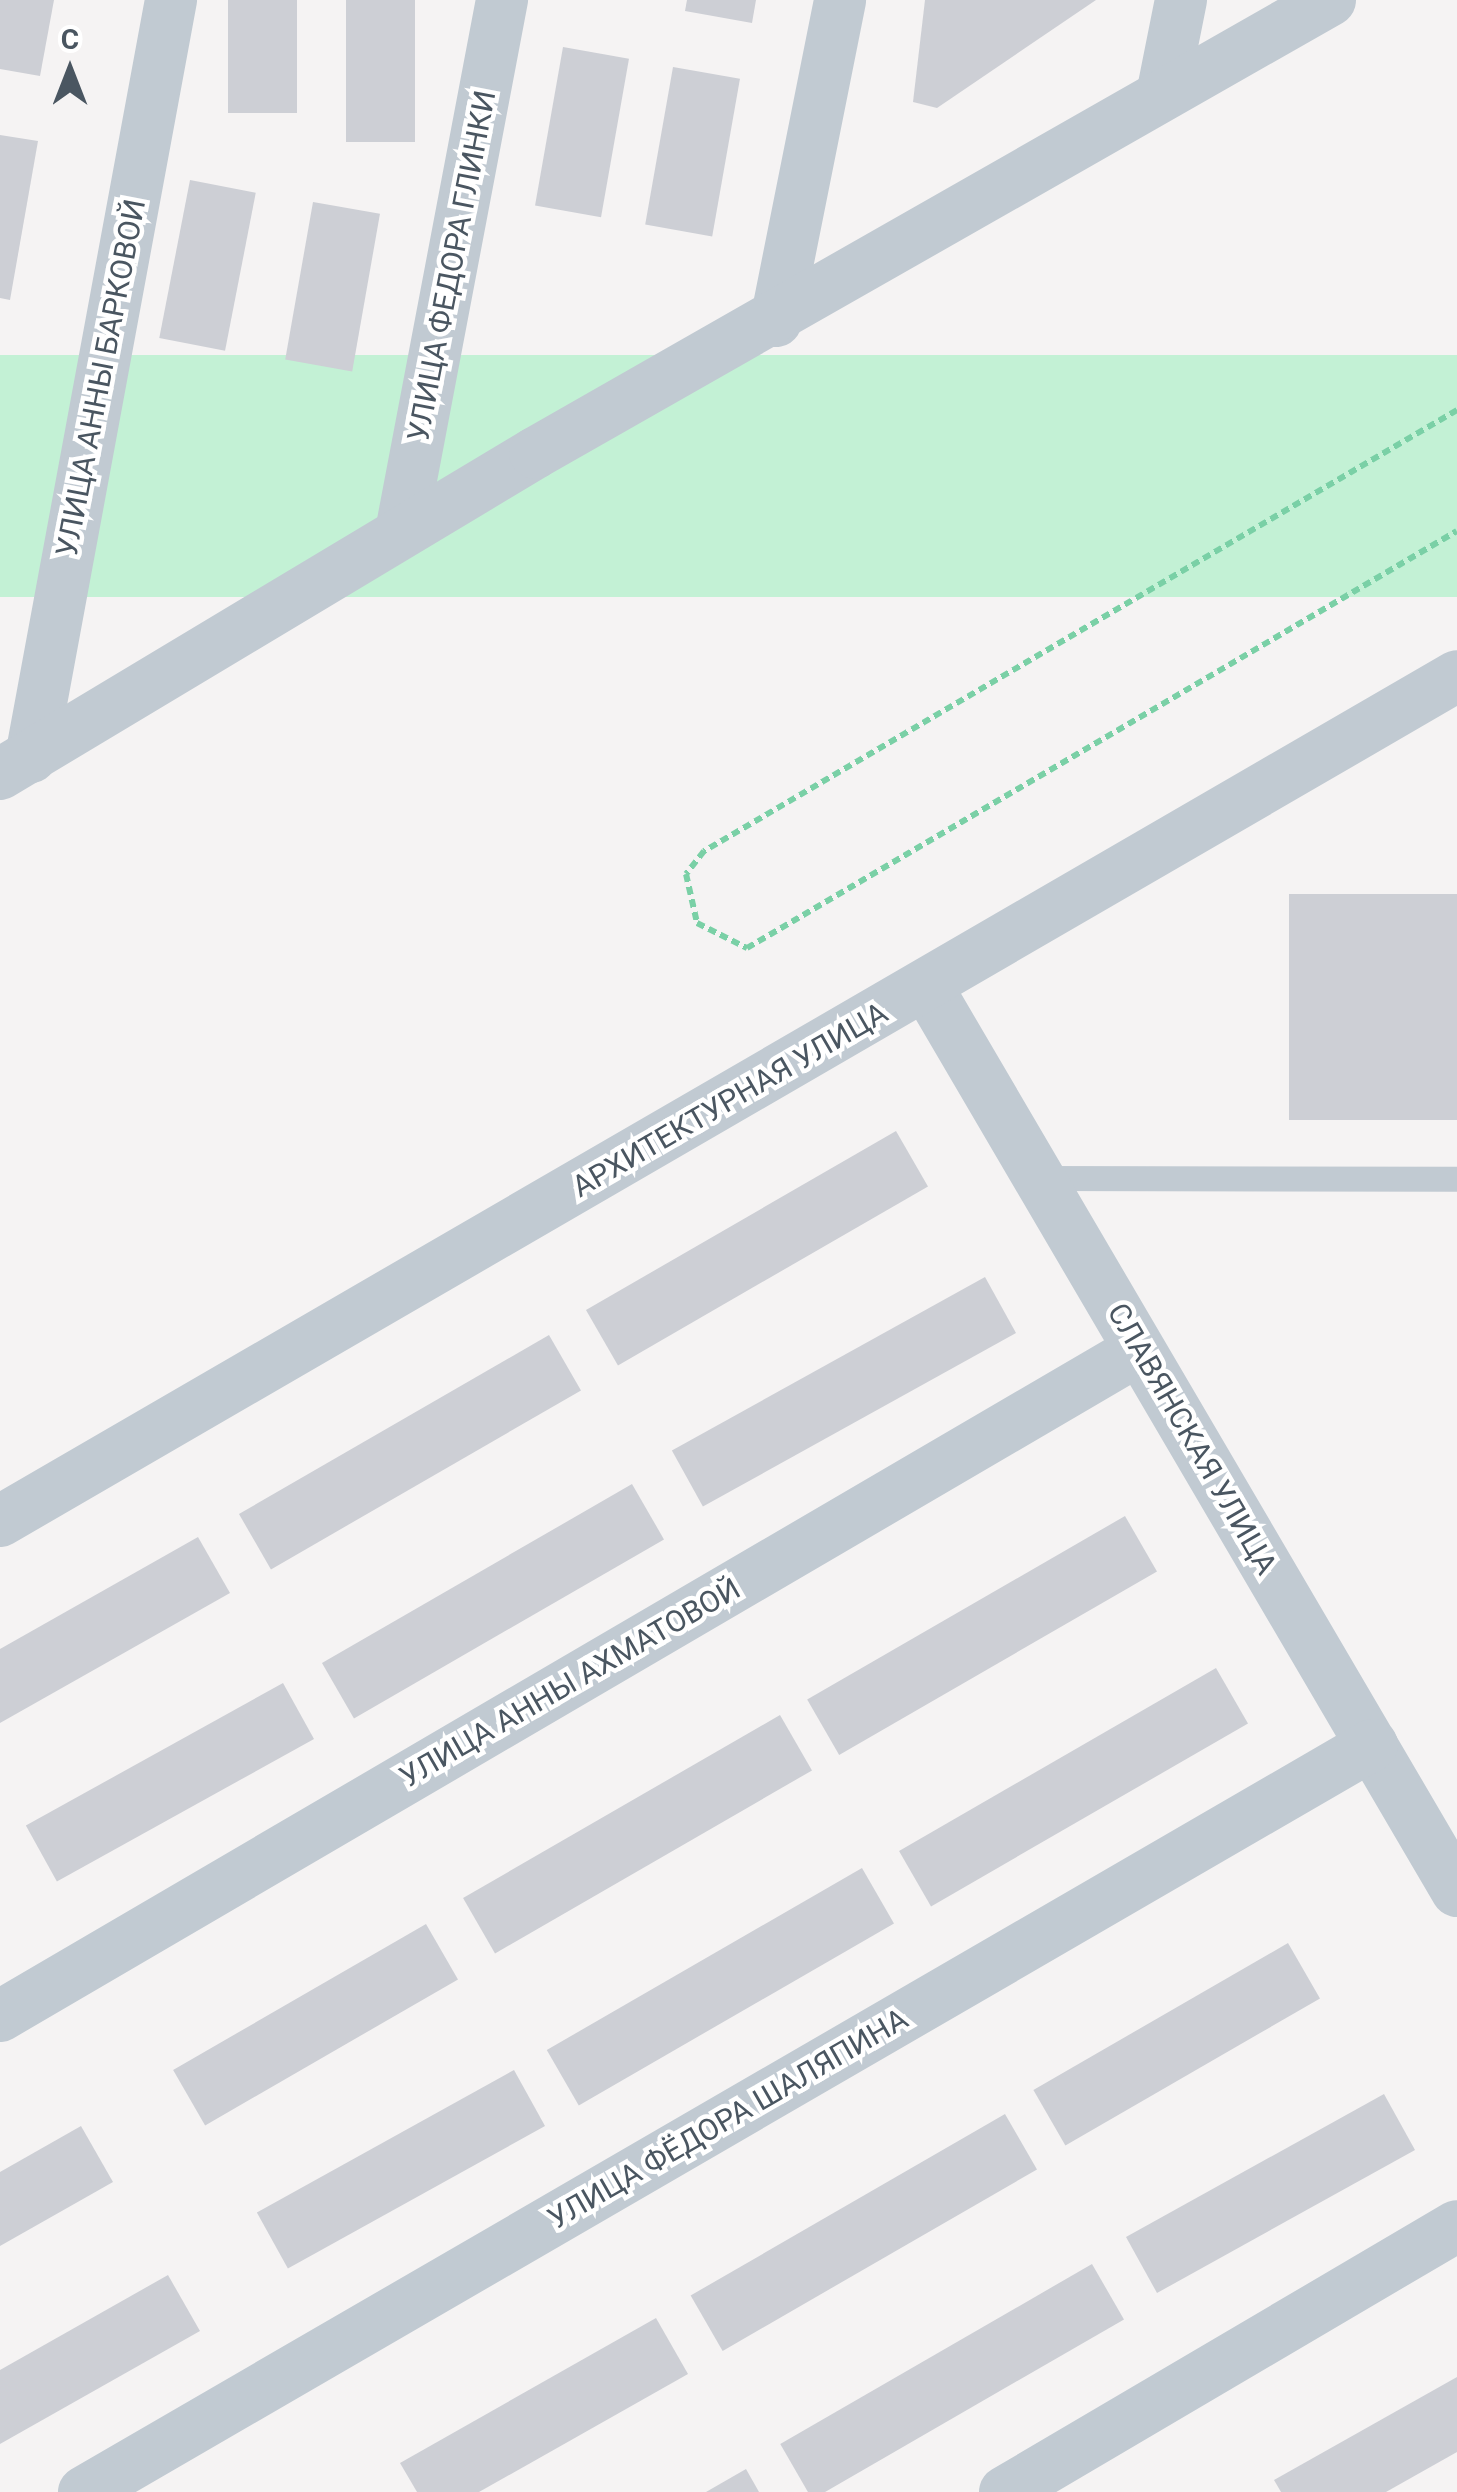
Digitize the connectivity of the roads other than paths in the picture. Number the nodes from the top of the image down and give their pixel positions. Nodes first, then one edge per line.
1 (171, 0) edge
2 (502, 0) edge
3 (840, 0) edge
4 (1181, 0) edge
5 (1330, 0) edge
6 (1162, 95) junction
7 (776, 321) junction
8 (401, 532) junction
9 (1457, 676) edge
10 (15, 765) edge
11 (926, 987) junction
12 (1039, 1178) junction
13 (1457, 1179) edge
14 (1139, 1350) junction
15 (0, 1521) edge
16 (1372, 1745) junction
17 (1457, 1891) edge
18 (0, 2016) edge
19 (1457, 2226) edge
20 (84, 2492) edge
21 (1005, 2492) edge

1 - 10 street, УЛИЦА АННЫ БАРКОВОЙ
2 - 8 street, УЛИЦА ФЕДОРА ГЛИНКИ
3 - 7 street
4 - 6 street
5 - 6 street
6 - 7 street
7 - 8 street
8 - 10 street
9 - 11 street, АРХИТЕКТУРНАЯ УЛИЦА
11 - 12 street, СЛАВЯНСКАЯ УЛИЦА
11 - 15 street, АРХИТЕКТУРНАЯ УЛИЦА
12 - 13 lane
12 - 14 street, СЛАВЯНСКАЯ УЛИЦА
14 - 16 street, СЛАВЯНСКАЯ УЛИЦА
14 - 18 street, УЛИЦА АННЫ АХМАТОВОЙ
16 - 17 street, СЛАВЯНСКАЯ УЛИЦА
16 - 20 street, УЛИЦА ФЁДОРА ШАЛЯПИНА
19 - 21 street

